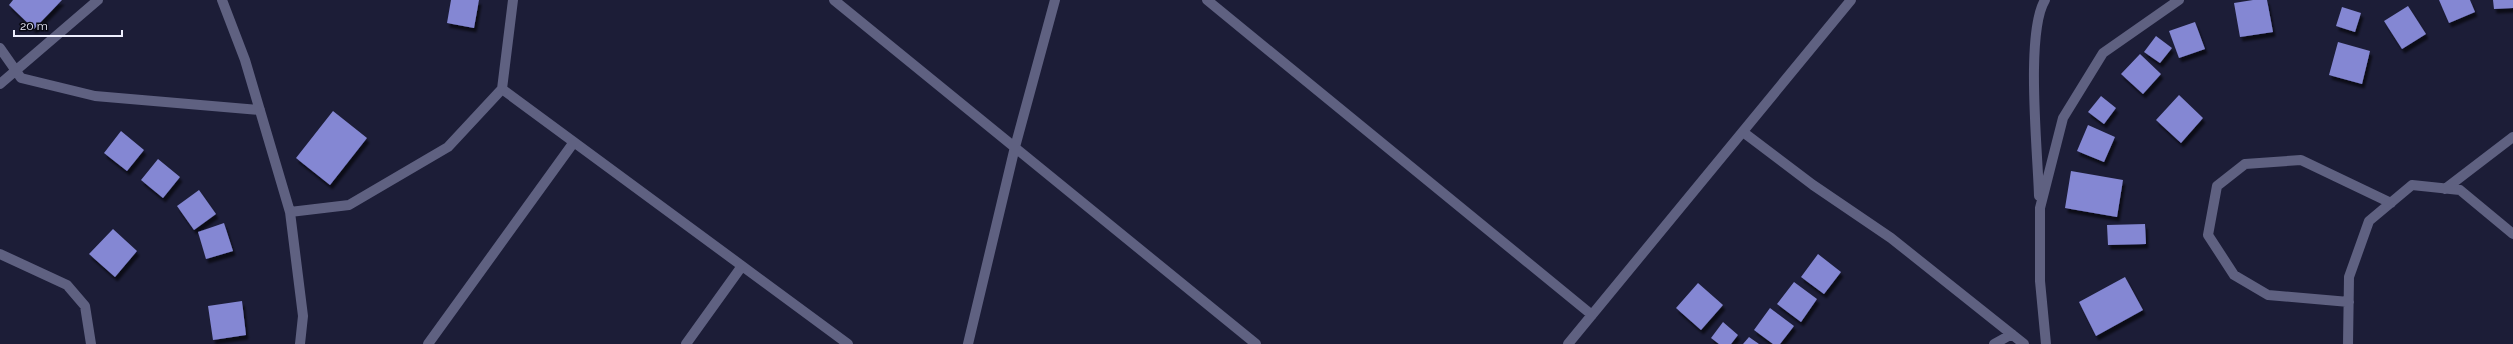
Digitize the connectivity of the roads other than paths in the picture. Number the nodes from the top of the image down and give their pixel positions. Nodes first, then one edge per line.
1 (98, 0) edge
2 (222, 0) edge
3 (513, 0) edge
4 (834, 0) edge
5 (1055, 0) edge
6 (1207, 0) edge
7 (1851, 0) edge
8 (2045, 0) edge
9 (2179, 0) edge
10 (0, 48) edge
11 (16, 70) junction
12 (0, 84) edge
13 (502, 89) junction
14 (260, 110) junction
15 (1743, 132) junction
16 (2513, 137) edge
17 (574, 142) junction
18 (1015, 147) junction
19 (2445, 189) junction
20 (2391, 203) junction
21 (2040, 208) junction
22 (290, 212) junction
23 (2513, 234) edge
24 (0, 254) edge
25 (742, 266) junction
26 (2349, 302) junction
27 (1592, 315) junction
28 (2012, 334) junction
29 (91, 344) edge
30 (300, 344) edge
31 (428, 344) edge
32 (686, 344) edge
33 (848, 344) edge
34 (968, 344) edge
35 (1256, 344) edge
36 (1568, 344) edge
37 (1994, 344) edge
38 (2024, 344) edge
39 (2046, 344) edge
40 (2348, 344) edge

1 - 11 street
2 - 14 street
3 - 13 street
4 - 18 street
5 - 18 street
6 - 27 street
7 - 15 street
8 - 21 street
9 - 21 street
10 - 11 street
11 - 12 street
11 - 14 street
13 - 17 street
13 - 22 street
14 - 22 street
15 - 27 street
15 - 28 street
16 - 19 street
17 - 25 street
17 - 31 street
18 - 34 street
18 - 35 street
19 - 20 street
19 - 23 street
20 - 26 street
20 - 26 street
21 - 39 street
22 - 30 street
24 - 29 street
25 - 32 street
25 - 33 street
26 - 40 street
27 - 36 street
28 - 37 street
28 - 38 street

